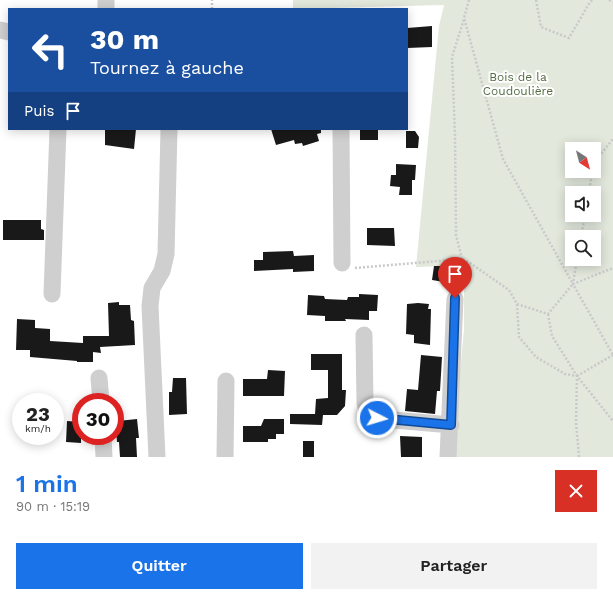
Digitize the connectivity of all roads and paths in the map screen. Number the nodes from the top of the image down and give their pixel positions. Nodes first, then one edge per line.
1 (469, 0) edge
2 (536, 0) edge
3 (594, 0) edge
4 (610, 0) edge
5 (613, 2) edge
6 (464, 18) junction
7 (58, 130) edge
8 (169, 130) edge
9 (341, 130) edge
10 (613, 139) edge
11 (601, 154) edge
12 (462, 259) junction
13 (342, 263) joint
14 (576, 266) edge
15 (613, 268) edge
16 (573, 284) junction
17 (52, 294) dead end
18 (455, 298) joint
19 (517, 304) junction
20 (548, 314) junction
21 (364, 335) dead end
22 (613, 355) edge
23 (577, 376) junction
24 (99, 378) dead end
25 (226, 381) dead end
26 (100, 393) edge
27 (613, 421) edge
28 (451, 425) junction
29 (103, 445) edge
30 (104, 457) edge
31 (157, 457) edge
32 (225, 457) edge
33 (448, 457) edge
34 (579, 457) edge

1 - 6 path
2 - 3 path
4 - 5 path
6 - 12 path
6 - 16 path
7 - 17 street
8 - 31 street
9 - 13 street
10 - 11 path
12 - 13 path
12 - 18 path
12 - 19 path
14 - 16 path
15 - 16 path
16 - 20 path
16 - 22 path
18 - 28 street
19 - 20 path
19 - 23 path
20 - 23 path
21 - 28 street
22 - 23 path
23 - 27 path
23 - 34 path
24 - 26 street
25 - 32 street
28 - 33 street
29 - 30 street

